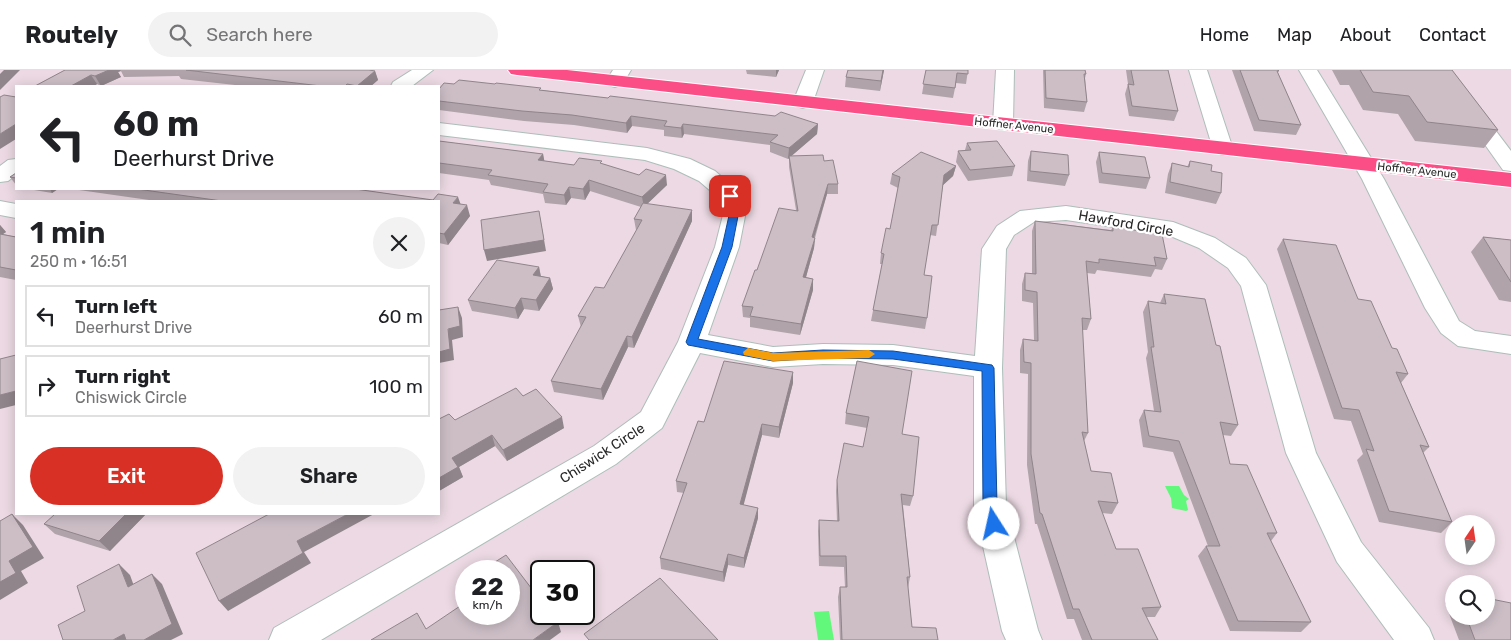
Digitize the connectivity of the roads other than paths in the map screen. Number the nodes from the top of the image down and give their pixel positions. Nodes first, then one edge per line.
1 (424, 70) edge
2 (433, 70) edge
3 (518, 70) edge
4 (815, 70) edge
5 (1005, 70) edge
6 (1198, 70) edge
7 (1308, 70) edge
8 (1441, 70) edge
9 (618, 75) edge
10 (402, 85) edge
11 (426, 85) edge
12 (803, 102) junction
13 (1003, 124) junction
14 (440, 129) edge
15 (1223, 149) junction
16 (1365, 164) junction
17 (15, 166) edge
18 (0, 176) edge
19 (1510, 177) edge
20 (0, 208) edge
21 (15, 211) edge
22 (692, 342) junction
23 (1511, 345) edge
24 (988, 368) junction
25 (287, 640) edge
26 (1024, 640) edge
27 (1416, 640) edge

1 - 10 street
2 - 11 street
3 - 9 main road, Hoffner Avenue
4 - 12 street
5 - 13 street
6 - 15 street
7 - 16 street
8 - 19 street
9 - 12 main road, Hoffner Avenue
12 - 13 main road, Hoffner Avenue
13 - 15 main road, Hoffner Avenue
14 - 22 street, Chiswick Circle
15 - 16 main road, Hoffner Avenue
16 - 19 main road, Hoffner Avenue
16 - 23 street
17 - 18 street
20 - 21 street
22 - 24 street
22 - 25 street, Chiswick Circle
24 - 26 street, Hawford Circle
24 - 27 street, Hawford Circle

